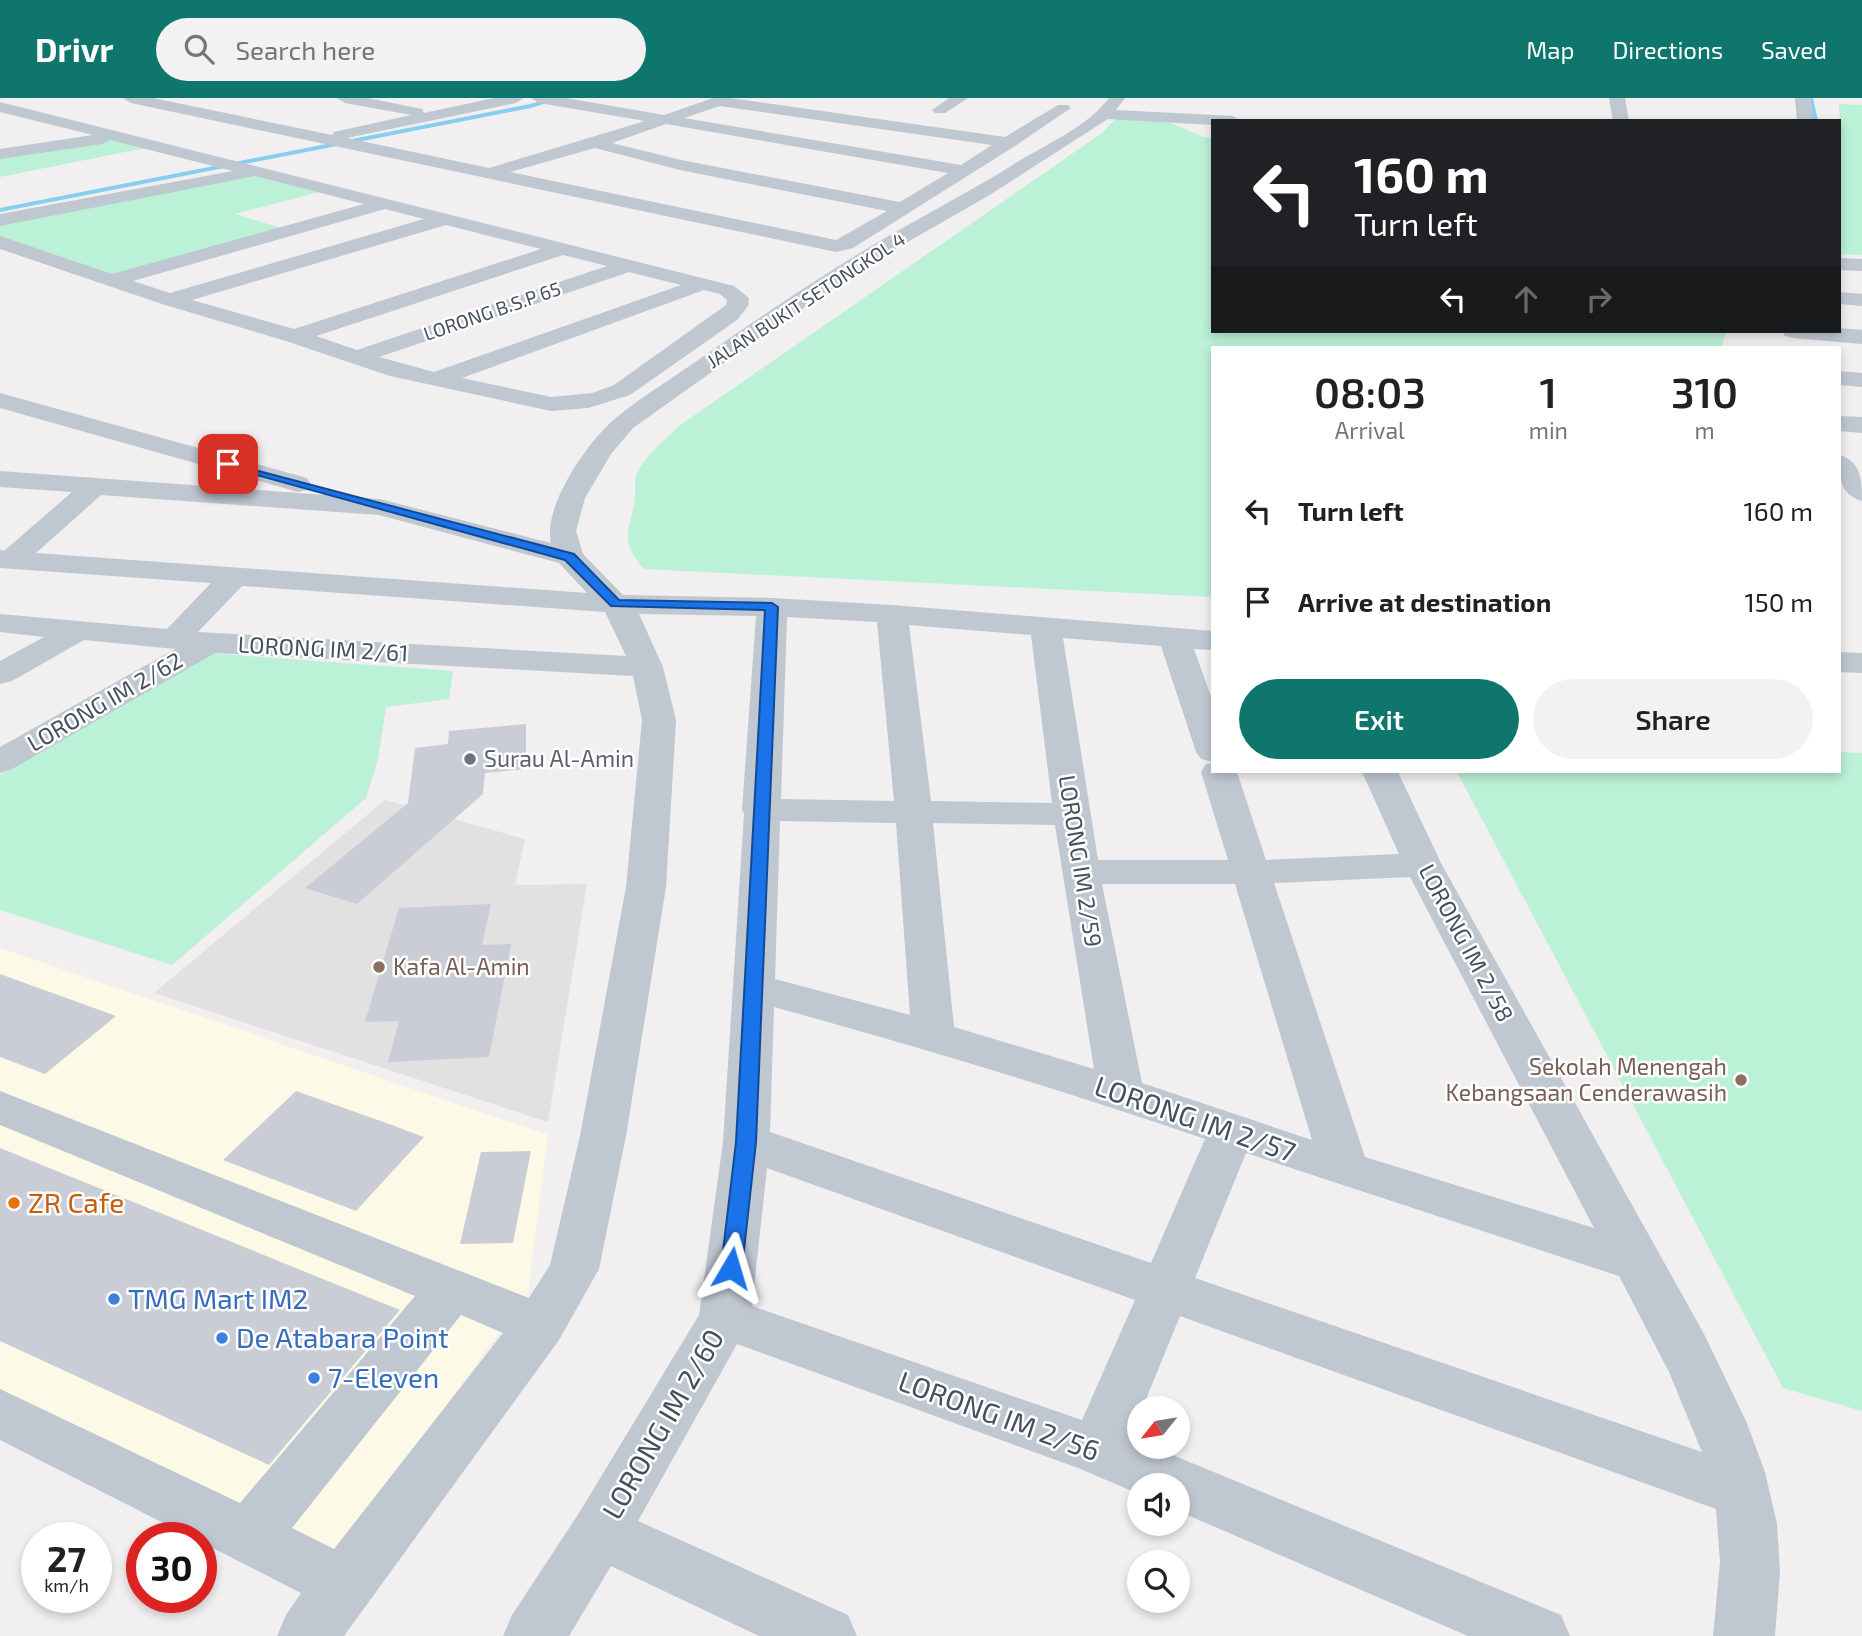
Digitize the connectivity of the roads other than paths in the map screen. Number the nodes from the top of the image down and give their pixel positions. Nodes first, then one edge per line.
1 (131, 98) edge
2 (190, 98) edge
3 (345, 98) edge
4 (516, 98) edge
5 (539, 98) edge
6 (1617, 98) edge
7 (1802, 98) edge
8 (39, 101) dead end
9 (161, 104) junction
10 (963, 106) edge
11 (1111, 106) edge
12 (1063, 108) dead end
13 (3, 109) edge
14 (934, 109) dead end
15 (211, 115) junction
16 (436, 116) junction
17 (44, 117) junction
18 (658, 119) junction
19 (1217, 119) edge
20 (1621, 119) edge
21 (1805, 119) edge
22 (1017, 120) dead end
23 (1042, 123) junction
24 (0, 126) edge
25 (701, 127) junction
26 (1085, 127) junction
27 (746, 134) junction
28 (123, 136) junction
29 (595, 143) junction
30 (799, 143) junction
31 (1009, 143) junction
32 (724, 144) dead end
33 (328, 145) junction
34 (850, 152) junction
35 (0, 154) edge
36 (642, 154) junction
37 (702, 154) dead end
38 (905, 161) junction
39 (829, 163) dead end
40 (295, 164) dead end
41 (605, 164) dead end
42 (235, 165) junction
43 (680, 165) junction
44 (172, 167) dead end
45 (962, 170) junction
46 (486, 173) junction
47 (568, 173) dead end
48 (885, 173) dead end
49 (808, 174) dead end
50 (649, 176) dead end
51 (739, 176) junction
52 (531, 183) junction
53 (626, 183) dead end
54 (865, 185) dead end
55 (787, 186) junction
56 (587, 195) junction
57 (845, 197) junction
58 (385, 204) junction
59 (902, 208) junction
60 (0, 220) edge
61 (443, 220) junction
62 (846, 223) dead end
63 (872, 229) junction
64 (514, 238) junction
65 (0, 242) edge
66 (561, 249) junction
67 (475, 251) dead end
68 (1841, 264) edge
69 (1862, 265) edge
70 (626, 266) junction
71 (113, 280) junction
72 (702, 284) junction
73 (1841, 298) edge
74 (169, 300) junction
75 (1862, 300) edge
76 (290, 310) dead end
77 (250, 323) junction
78 (1816, 333) edge
79 (294, 336) junction
80 (1862, 337) edge
81 (358, 357) junction
82 (1841, 377) edge
83 (433, 380) junction
84 (1862, 380) edge
85 (0, 400) edge
86 (1841, 423) edge
87 (1862, 425) edge
88 (1849, 469) edge
89 (0, 479) edge
90 (95, 486) junction
91 (1862, 493) edge
92 (380, 507) junction
93 (569, 557) junction
94 (5, 559) edge
95 (234, 578) junction
96 (615, 604) junction
97 (772, 607) junction
98 (892, 614) junction
99 (0, 623) edge
100 (1046, 628) junction
101 (78, 631) junction
102 (1174, 638) junction
103 (174, 640) junction
104 (1211, 641) edge
105 (209, 643) junction
106 (647, 667) junction
107 (0, 674) edge
108 (1211, 746) edge
109 (0, 762) edge
110 (1219, 773) edge
111 (1380, 773) edge
112 (760, 810) junction
113 (914, 813) junction
114 (1071, 814) junction
115 (1423, 865) junction
116 (1080, 872) junction
117 (1253, 872) junction
118 (752, 988) junction
119 (933, 1036) junction
120 (1121, 1093) junction
121 (0, 1107) edge
122 (1231, 1131) junction
123 (746, 1142) junction
124 (1345, 1169) junction
125 (1635, 1261) junction
126 (1164, 1287) junction
127 (453, 1288) junction
128 (726, 1318) junction
129 (540, 1325) junction
130 (0, 1413) edge
131 (1097, 1450) junction
132 (1742, 1492) junction
133 (600, 1532) junction
134 (249, 1537) junction
135 (344, 1584) junction
136 (308, 1636) edge
137 (534, 1636) edge
138 (826, 1636) edge
139 (1539, 1636) edge
140 (1744, 1636) edge

1 - 9 street
2 - 9 street
3 - 16 street
4 - 16 street
5 - 18 street
6 - 20 street
7 - 21 street
8 - 13 street
9 - 15 street
10 - 14 street
11 - 19 street
11 - 26 street, JALAN BUKIT SETONGKOL 4
12 - 23 street
13 - 17 street
15 - 28 street
15 - 33 street
16 - 33 street
17 - 24 street
17 - 28 street
18 - 25 street
18 - 29 street
18 - 31 street
22 - 23 street
23 - 26 street
23 - 31 street
25 - 27 street
25 - 36 street
26 - 93 street, JALAN BUKIT SETONGKOL 4
27 - 30 street
27 - 32 street
28 - 35 street
28 - 42 street
29 - 36 street
29 - 46 street
30 - 34 street
30 - 51 street
31 - 45 street
33 - 46 street
34 - 38 street
34 - 39 street
36 - 41 street
36 - 43 street
37 - 43 street
38 - 45 street
38 - 48 street
40 - 42 street
42 - 44 street
42 - 58 street
42 - 60 street
43 - 50 street
43 - 51 street
45 - 59 street
46 - 52 street
47 - 52 street
49 - 55 street
51 - 55 street
52 - 56 street
53 - 56 street
54 - 57 street
55 - 57 street
56 - 63 street
57 - 59 street
58 - 61 street
58 - 71 street
59 - 63 street
61 - 64 street
61 - 74 street
62 - 63 street
64 - 66 street
64 - 67 street
65 - 71 street
66 - 70 street
66 - 79 street
68 - 69 street
70 - 72 street
70 - 81 street, LORONG B.S.P 65
71 - 74 street
72 - 83 street
72 - 83 street
73 - 75 street
74 - 77 street
76 - 77 street
77 - 79 street
78 - 80 street
79 - 81 street
81 - 83 street
82 - 84 street
85 - 92 street
86 - 87 street
88 - 91 street
89 - 90 street
90 - 92 street
90 - 94 street
92 - 93 street
93 - 96 street
94 - 95 street
95 - 96 street
95 - 103 street
96 - 97 street
96 - 106 street
97 - 98 street
97 - 112 street, LORONG IM 2/60
98 - 100 street
98 - 113 street
99 - 101 street, LORONG IM 2/61
100 - 102 street
100 - 114 street, LORONG IM 2/59
101 - 103 street, LORONG IM 2/61
101 - 107 street
102 - 104 street
102 - 108 street
103 - 105 street, LORONG IM 2/61
105 - 106 street, LORONG IM 2/61
105 - 109 street, LORONG IM 2/62
106 - 129 street
110 - 117 street
111 - 115 street, LORONG IM 2/58
112 - 113 street
112 - 118 street, LORONG IM 2/60
113 - 114 street
113 - 119 street
114 - 116 street, LORONG IM 2/59
115 - 117 street
115 - 125 street, LORONG IM 2/58
116 - 117 street
116 - 120 street, LORONG IM 2/59
117 - 124 street
118 - 119 street, LORONG IM 2/57
118 - 123 street, LORONG IM 2/60
119 - 120 street, LORONG IM 2/57
120 - 122 street, LORONG IM 2/57
121 - 127 street
122 - 124 street, LORONG IM 2/57
122 - 126 street
123 - 126 street
123 - 128 street, LORONG IM 2/60
124 - 125 street, LORONG IM 2/57
125 - 132 street, LORONG IM 2/58
126 - 131 street
126 - 132 street
127 - 129 street
127 - 134 street
128 - 131 street, LORONG IM 2/56
128 - 133 street, LORONG IM 2/60
129 - 135 street
130 - 134 street
131 - 139 street, LORONG IM 2/56
132 - 140 street, LORONG IM 2/58
133 - 137 street, LORONG IM 2/60
133 - 138 street
134 - 135 street
135 - 136 street

